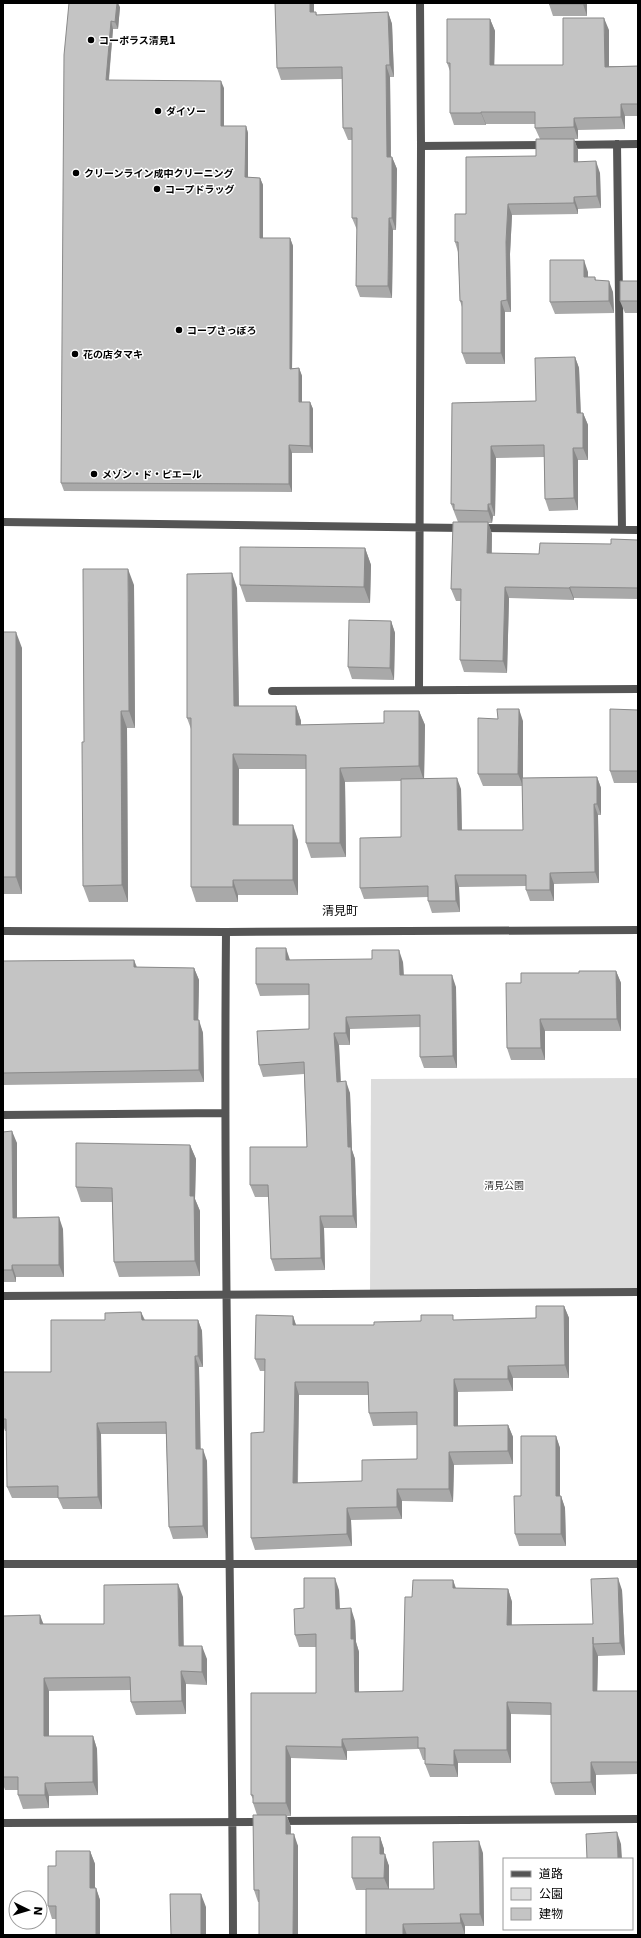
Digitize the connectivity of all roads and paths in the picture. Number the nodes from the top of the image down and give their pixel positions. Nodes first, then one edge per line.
1 (420, 3) edge
2 (617, 144) junction
3 (638, 144) edge
4 (421, 146) junction
5 (3, 522) edge
6 (420, 527) junction
7 (622, 530) junction
8 (638, 530) edge
9 (419, 689) junction
10 (638, 689) edge
11 (272, 691) dead end
12 (638, 930) edge
13 (3, 931) edge
14 (226, 932) junction
15 (224, 1113) junction
16 (3, 1115) edge
17 (638, 1292) edge
18 (226, 1293) junction
19 (3, 1296) edge
20 (3, 1564) edge
21 (230, 1564) junction
22 (638, 1564) edge
23 (638, 1819) edge
24 (233, 1822) junction
25 (3, 1824) edge
26 (233, 1935) edge

1 - 4 street
2 - 3 street
2 - 4 street
2 - 7 street
4 - 6 street
5 - 6 street
6 - 7 street
6 - 9 street
7 - 8 street
9 - 10 street
9 - 11 street
12 - 14 street
13 - 14 street
14 - 15 street
15 - 16 street
15 - 18 street
17 - 18 street
18 - 19 street
18 - 21 street
20 - 21 street
21 - 22 street
21 - 24 street
23 - 24 street
24 - 25 street
24 - 26 street

